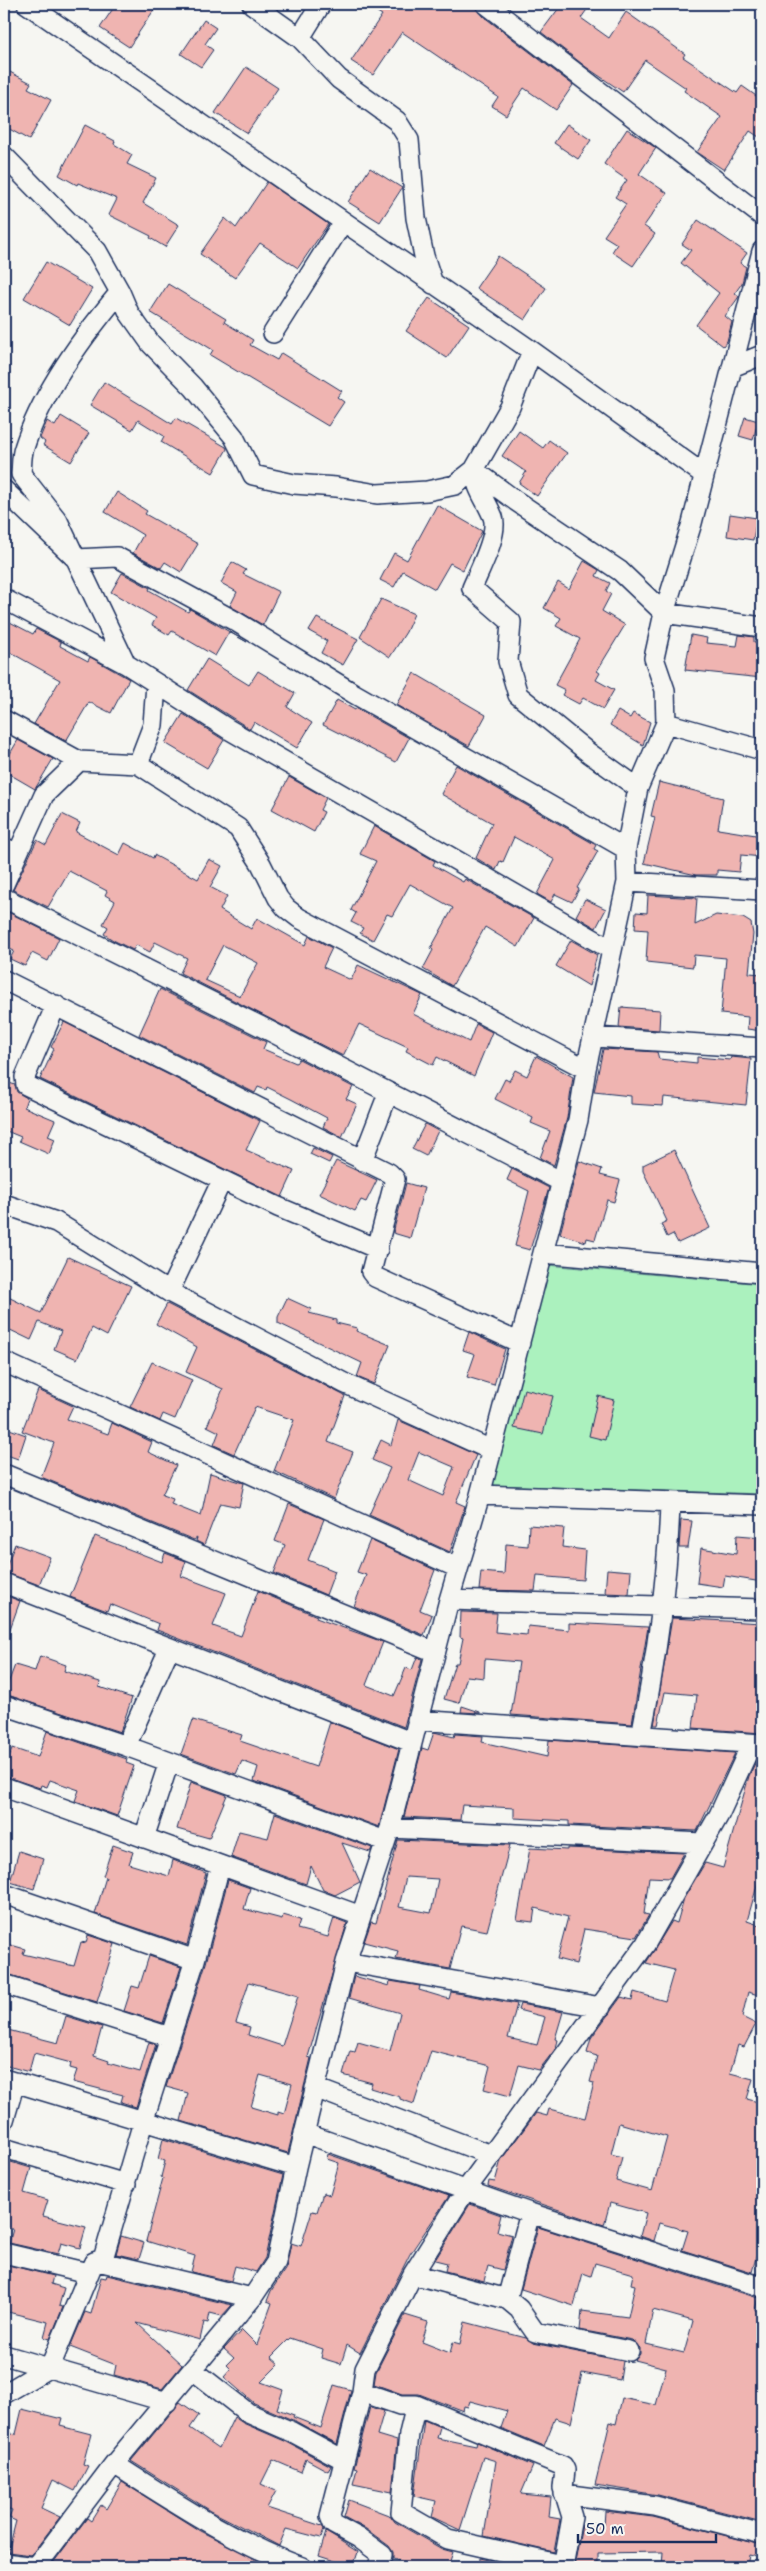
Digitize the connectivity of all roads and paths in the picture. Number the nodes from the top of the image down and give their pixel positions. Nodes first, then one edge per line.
1 (28, 4) edge
2 (252, 4) edge
3 (321, 4) edge
4 (486, 4) edge
5 (300, 38) junction
6 (4, 156) edge
7 (762, 216) edge
8 (343, 222) junction
9 (762, 251) edge
10 (433, 284) junction
11 (120, 292) junction
12 (272, 333) dead end
13 (532, 351) junction
14 (762, 355) edge
15 (732, 367) junction
16 (474, 470) junction
17 (704, 474) junction
18 (4, 490) edge
19 (76, 560) junction
20 (4, 600) edge
21 (664, 612) junction
22 (762, 628) edge
23 (126, 664) junction
24 (156, 684) junction
25 (4, 720) edge
26 (666, 723) junction
27 (762, 750) edge
28 (79, 760) junction
29 (138, 764) junction
30 (638, 788) junction
31 (626, 848) junction
32 (10, 851) edge
33 (626, 882) junction
34 (4, 884) edge
35 (762, 890) edge
36 (4, 898) edge
37 (612, 950) junction
38 (4, 980) edge
39 (56, 1005) junction
40 (595, 1037) junction
41 (762, 1048) edge
42 (586, 1069) junction
43 (388, 1094) junction
44 (362, 1161) junction
45 (222, 1180) junction
46 (562, 1182) junction
47 (4, 1204) edge
48 (378, 1249) junction
49 (543, 1253) junction
50 (762, 1273) edge
51 (169, 1292) junction
52 (520, 1343) junction
53 (4, 1362) edge
54 (491, 1450) junction
55 (4, 1474) edge
56 (480, 1495) junction
57 (670, 1502) junction
58 (762, 1504) edge
59 (458, 1568) junction
60 (4, 1583) edge
61 (449, 1600) junction
62 (660, 1606) junction
63 (762, 1609) edge
64 (170, 1649) junction
65 (435, 1652) junction
66 (4, 1705) edge
67 (417, 1720) junction
68 (641, 1736) junction
69 (411, 1742) junction
70 (757, 1744) edge
71 (126, 1746) junction
72 (169, 1762) junction
73 (4, 1787) edge
74 (388, 1835) junction
75 (144, 1838) junction
76 (704, 1843) junction
77 (220, 1866) junction
78 (4, 1894) edge
79 (361, 1916) junction
80 (194, 1960) junction
81 (346, 1962) junction
82 (4, 1984) edge
83 (600, 2007) junction
84 (170, 2037) junction
85 (9, 2081) edge
86 (315, 2088) junction
87 (4, 2120) edge
88 (143, 2122) junction
89 (304, 2133) junction
90 (4, 2148) edge
91 (492, 2155) junction
92 (296, 2167) junction
93 (126, 2184) junction
94 (465, 2191) junction
95 (530, 2214) junction
96 (4, 2253) edge
97 (93, 2267) junction
98 (412, 2274) junction
99 (762, 2287) edge
100 (252, 2298) junction
101 (506, 2299) junction
102 (629, 2352) dead end
103 (4, 2355) edge
104 (50, 2367) junction
105 (193, 2370) junction
106 (362, 2392) junction
107 (4, 2394) edge
108 (167, 2402) junction
109 (416, 2405) junction
110 (344, 2460) junction
111 (114, 2464) junction
112 (564, 2494) junction
113 (762, 2534) edge
114 (4, 2563) edge
115 (563, 2566) edge
116 (36, 2567) edge
117 (302, 2567) edge
118 (379, 2567) edge

1 - 8 street
2 - 5 street
3 - 5 street
4 - 7 street
5 - 10 street
6 - 11 street
8 - 10 street
8 - 12 street
9 - 15 street
10 - 13 street
11 - 16 street
11 - 19 street
13 - 16 street
13 - 17 street
14 - 15 street
15 - 17 street
16 - 21 street
16 - 30 street
17 - 21 street
18 - 19 street
19 - 23 street
19 - 31 street
20 - 23 street
21 - 22 street
21 - 26 street
23 - 24 street
24 - 29 street
24 - 37 street
25 - 28 street
26 - 27 street
26 - 30 street
28 - 29 street
28 - 32 street
29 - 42 street
30 - 31 street
31 - 33 street
32 - 34 street
33 - 35 street
33 - 37 street
36 - 43 street
37 - 40 street
38 - 39 street
39 - 44 street
39 - 45 street
40 - 41 street
40 - 42 street
42 - 46 street
43 - 44 street
43 - 46 street
44 - 48 street
45 - 48 street
45 - 51 street
46 - 49 street
47 - 51 street
48 - 52 street
49 - 50 street
49 - 52 street
51 - 54 street
52 - 54 street
53 - 59 street
54 - 56 street
55 - 65 street
56 - 57 street
56 - 59 street
57 - 58 street
57 - 62 street
59 - 61 street
60 - 64 street
61 - 62 street
61 - 65 street
62 - 63 street
62 - 68 street
64 - 69 street
64 - 71 street
65 - 67 street
66 - 71 street
67 - 68 street
67 - 69 street
68 - 70 street
69 - 74 street
70 - 76 street
71 - 72 street
72 - 74 street
72 - 75 street
73 - 75 street
74 - 76 street
74 - 79 street
75 - 77 street
76 - 83 street
77 - 79 street
77 - 80 street
78 - 80 street
79 - 81 street
80 - 84 street
81 - 83 street
81 - 86 street
82 - 84 street
83 - 91 street
84 - 88 street
85 - 87 street
85 - 88 street
86 - 89 street
86 - 91 street
88 - 92 street
88 - 93 street
89 - 92 street
89 - 94 street
90 - 93 street
91 - 94 street
92 - 100 street
93 - 97 street
94 - 95 street
94 - 98 street
95 - 99 street
95 - 101 street
96 - 97 street
97 - 100 street
97 - 104 street
98 - 101 street
98 - 106 street
100 - 105 street
101 - 102 street
103 - 104 street
104 - 107 street
104 - 108 street
105 - 108 street
105 - 110 street
106 - 109 street
106 - 110 street
108 - 111 street
109 - 112 street
109 - 115 street
110 - 118 street
111 - 116 street
111 - 117 street
112 - 113 street
112 - 115 street
114 - 116 street

